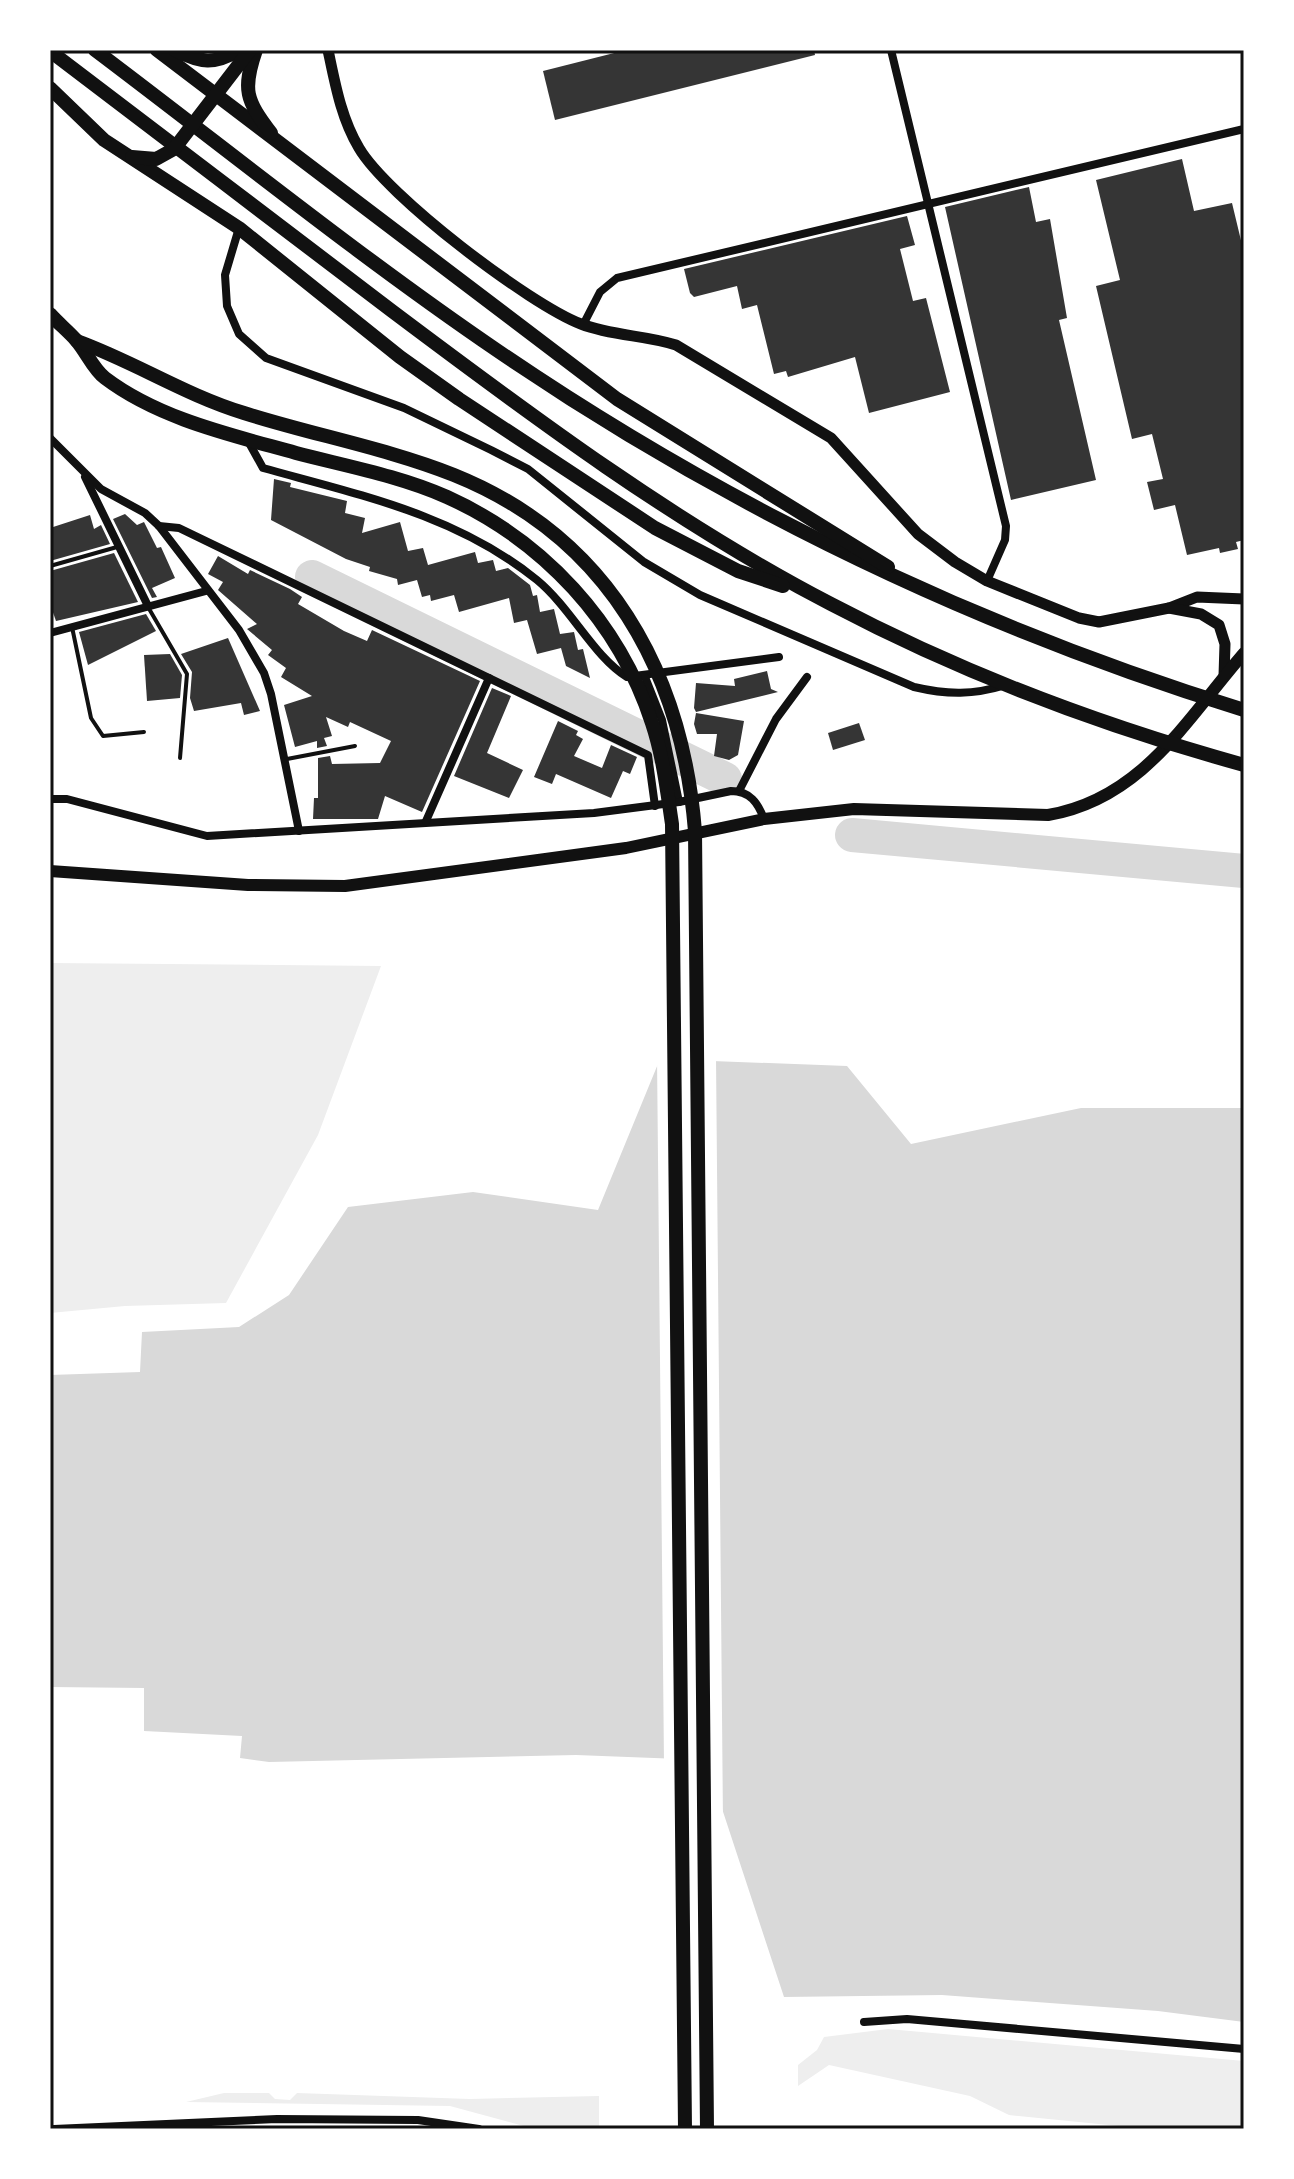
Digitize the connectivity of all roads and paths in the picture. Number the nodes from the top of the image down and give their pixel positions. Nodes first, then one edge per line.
1 (95, 50) edge
2 (157, 50) edge
3 (175, 50) edge
4 (239, 50) edge
5 (250, 50) edge
6 (256, 50) edge
7 (328, 50) edge
8 (891, 50) edge
9 (50, 51) edge
10 (50, 88) edge
11 (214, 96) junction
12 (1244, 129) edge
13 (281, 146) junction
14 (128, 156) junction
15 (927, 202) junction
16 (239, 228) junction
17 (50, 314) edge
18 (583, 325) junction
19 (77, 341) junction
20 (50, 438) edge
21 (248, 440) junction
22 (85, 476) junction
23 (159, 526) junction
24 (117, 547) junction
25 (50, 566) edge
26 (987, 581) junction
27 (206, 591) junction
28 (932, 595) junction
29 (1244, 599) edge
30 (832, 605) junction
31 (148, 606) junction
32 (1169, 608) junction
33 (72, 627) junction
34 (50, 633) edge
35 (1244, 653) edge
36 (779, 657) dead end
37 (1224, 676) junction
38 (645, 677) junction
39 (807, 677) dead end
40 (489, 678) junction
41 (1011, 684) junction
42 (1205, 698) junction
43 (1244, 710) edge
44 (144, 732) dead end
45 (1169, 742) junction
46 (355, 746) dead end
47 (180, 758) dead end
48 (287, 759) junction
49 (1244, 765) edge
50 (739, 791) junction
51 (50, 799) edge
52 (679, 802) junction
53 (655, 806) junction
54 (764, 819) junction
55 (426, 821) junction
56 (299, 831) junction
57 (50, 871) edge
58 (864, 2022) dead end
59 (1244, 2049) edge
60 (54, 2129) edge
61 (474, 2129) edge
62 (685, 2129) edge
63 (707, 2129) edge

1 - 28 main road
2 - 11 main road
3 - 4 main road
5 - 11 main road
6 - 13 main road
7 - 18 street
8 - 15 street
9 - 30 main road
10 - 14 main road
11 - 13 main road
11 - 14 main road
12 - 15 street
13 - 28 main road
14 - 16 main road
15 - 18 street
15 - 26 street
16 - 30 main road
16 - 41 street
17 - 19 main road
18 - 26 street
19 - 21 main road
19 - 63 main road
20 - 22 street
21 - 38 street
21 - 62 main road
22 - 23 street
22 - 24 street
23 - 27 street
23 - 40 street
24 - 25 lane
24 - 31 street
26 - 32 street
27 - 31 street
27 - 48 street
28 - 42 main road
29 - 32 street
30 - 41 main road
31 - 33 street
31 - 47 lane
32 - 37 street
33 - 34 street
33 - 44 lane
35 - 37 main road
36 - 38 street
37 - 42 main road
38 - 52 street
39 - 50 street
40 - 53 street
40 - 55 street
41 - 45 main road
42 - 43 main road
42 - 45 main road
45 - 49 main road
45 - 54 main road
46 - 48 lane
48 - 56 street
50 - 52 street
50 - 54 street
51 - 56 street
52 - 53 street
53 - 55 street
54 - 57 main road
55 - 56 street
58 - 59 street
60 - 61 street

